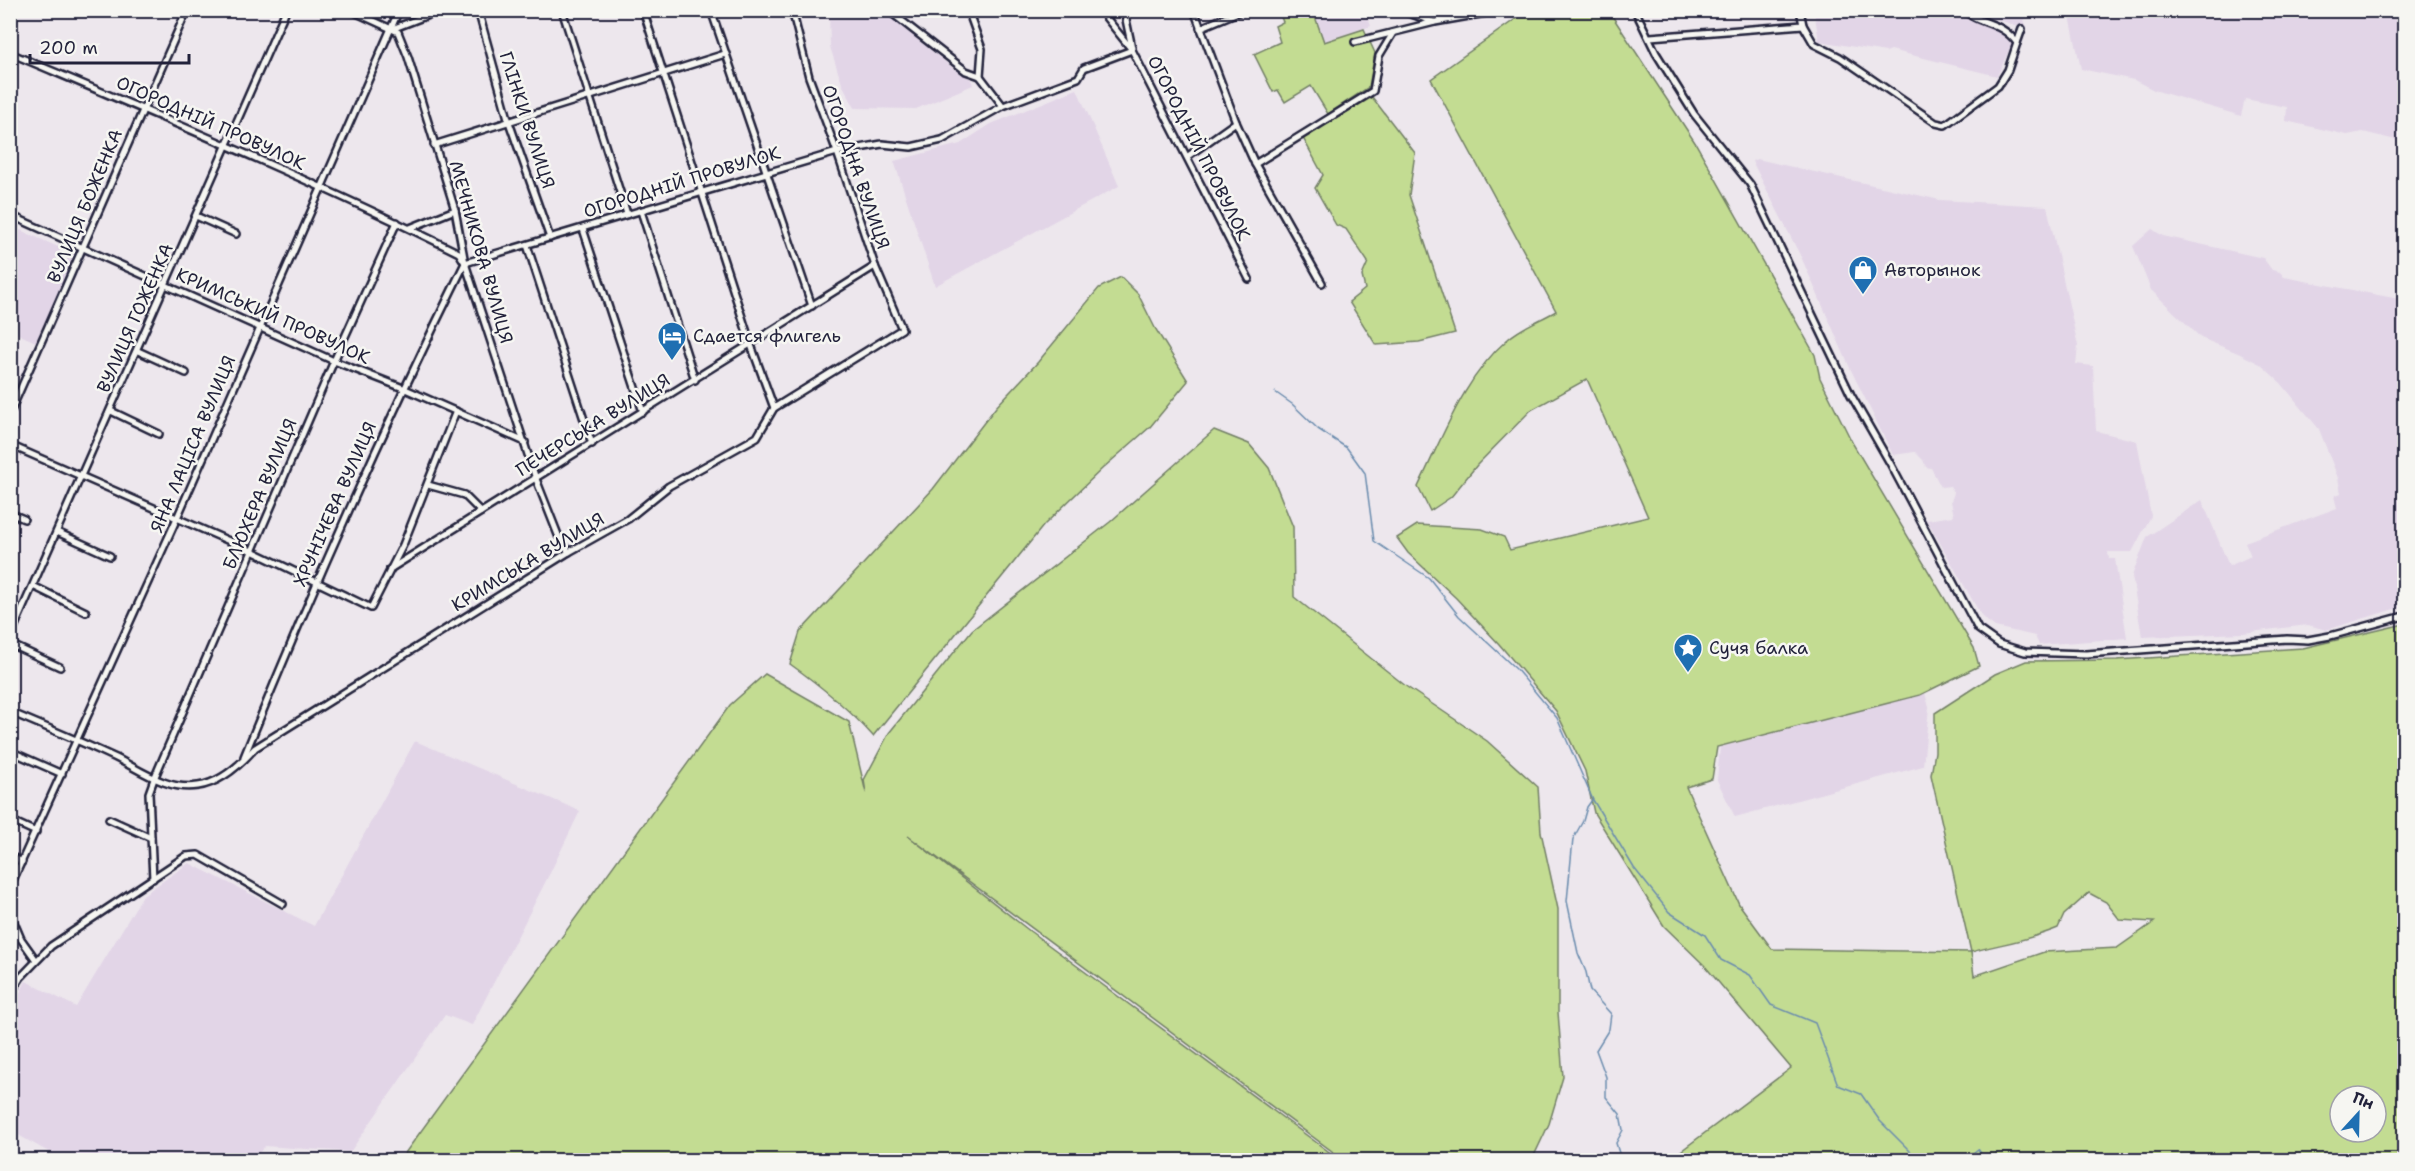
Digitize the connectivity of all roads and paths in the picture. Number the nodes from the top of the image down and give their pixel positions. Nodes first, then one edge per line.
1 (187, 10) edge
2 (286, 10) edge
3 (350, 10) edge
4 (399, 10) edge
5 (441, 10) edge
6 (478, 10) edge
7 (562, 10) edge
8 (643, 10) edge
9 (711, 10) edge
10 (792, 10) edge
11 (888, 10) edge
12 (968, 10) edge
13 (1100, 10) edge
14 (1124, 10) edge
15 (1194, 10) edge
16 (1243, 10) edge
17 (1400, 10) edge
18 (1503, 10) edge
19 (1635, 10) edge
20 (1800, 10) edge
21 (1964, 10) edge
22 (1435, 22) junction
23 (1803, 25) junction
24 (392, 28) junction
25 (1200, 28) junction
26 (2022, 29) dead end
27 (1393, 33) junction
28 (1650, 38) junction
29 (1355, 42) dead end
30 (2017, 43) junction
31 (1132, 50) junction
32 (10, 53) edge
33 (725, 54) junction
34 (663, 74) junction
35 (980, 76) junction
36 (588, 96) junction
37 (1003, 106) junction
38 (144, 110) junction
39 (509, 122) junction
40 (1236, 122) junction
41 (227, 145) junction
42 (434, 145) junction
43 (837, 152) junction
44 (1188, 156) junction
45 (1255, 164) junction
46 (767, 171) junction
47 (320, 188) junction
48 (700, 191) junction
49 (455, 210) junction
50 (641, 211) junction
51 (627, 214) junction
52 (10, 215) edge
53 (196, 216) junction
54 (397, 222) junction
55 (410, 228) junction
56 (583, 229) junction
57 (236, 234) dead end
58 (550, 238) junction
59 (527, 245) junction
60 (84, 247) junction
61 (465, 263) junction
62 (874, 267) junction
63 (1249, 279) dead end
64 (1322, 283) dead end
65 (166, 286) junction
66 (812, 306) junction
67 (260, 327) junction
68 (902, 329) joint
69 (751, 345) junction
70 (138, 351) junction
71 (334, 361) junction
72 (186, 373) dead end
73 (694, 380) junction
74 (403, 388) junction
75 (774, 408) junction
76 (111, 411) junction
77 (456, 411) junction
78 (642, 412) junction
79 (10, 413) edge
80 (159, 434) dead end
81 (525, 442) junction
82 (592, 444) junction
83 (10, 445) edge
84 (81, 477) junction
85 (536, 479) junction
86 (428, 485) junction
87 (482, 512) junction
88 (10, 513) edge
89 (177, 518) junction
90 (24, 519) dead end
91 (57, 532) junction
92 (252, 551) junction
93 (569, 552) junction
94 (110, 556) dead end
95 (389, 570) junction
96 (317, 581) junction
97 (33, 586) junction
98 (86, 612) dead end
99 (2404, 616) edge
100 (10, 637) edge
101 (10, 644) edge
102 (60, 667) dead end
103 (10, 712) edge
104 (77, 741) junction
105 (10, 751) edge
106 (242, 762) junction
107 (62, 774) junction
108 (154, 779) junction
109 (110, 819) dead end
110 (10, 820) edge
111 (36, 831) junction
112 (152, 838) junction
113 (10, 856) edge
114 (22, 862) junction
115 (153, 879) junction
116 (10, 887) edge
117 (283, 904) dead end
118 (10, 913) edge
119 (36, 960) junction
120 (10, 994) edge

1 - 38 street, ВУЛИЦЯ БОЖЕНКА
2 - 41 street, ВУЛИЦЯ ГОЖЕНКА
3 - 24 street
4 - 24 street, ЯНА ЛАЦІСА ВУЛИЦЯ
5 - 24 street
6 - 39 street, ГЛІНКИ ВУЛИЦЯ
7 - 36 street
8 - 34 street
9 - 33 street
10 - 43 street, ОГОРОДНА ВУЛИЦЯ
11 - 35 street
12 - 35 street
13 - 31 street
14 - 31 street
15 - 25 street
16 - 25 street
17 - 22 street
18 - 22 street
19 - 28 street
20 - 23 street
21 - 30 street
22 - 27 street
23 - 28 street
23 - 30 street
24 - 42 street, МЕЧНИКОВА ВУЛИЦЯ
24 - 47 street, ЯНА ЛАЦІСА ВУЛИЦЯ
25 - 40 street
26 - 30 street
27 - 29 street
27 - 45 street
28 - 99 street
31 - 37 street, ОГОРОДНІЙ ПРОВУЛОК
31 - 44 street, ОГОРОДНІЙ ПРОВУЛОК
32 - 38 street, ОГОРОДНІЙ ПРОВУЛОК
33 - 34 street
33 - 46 street
34 - 36 street
34 - 48 street
35 - 37 street
36 - 39 street
36 - 51 street
37 - 43 street, ОГОРОДНІЙ ПРОВУЛОК
38 - 41 street, ОГОРОДНІЙ ПРОВУЛОК
38 - 60 street, ВУЛИЦЯ БОЖЕНКА
39 - 42 street
39 - 58 street, ГЛІНКИ ВУЛИЦЯ
40 - 44 street
40 - 45 street
41 - 47 street, ОГОРОДНІЙ ПРОВУЛОК
41 - 53 street, ВУЛИЦЯ ГОЖЕНКА
42 - 49 street, МЕЧНИКОВА ВУЛИЦЯ
43 - 46 street, ОГОРОДНІЙ ПРОВУЛОК
43 - 62 street, ОГОРОДНА ВУЛИЦЯ
44 - 63 street, ОГОРОДНІЙ ПРОВУЛОК
45 - 64 street
46 - 48 street, ОГОРОДНІЙ ПРОВУЛОК
46 - 66 street
47 - 54 street, ОГОРОДНІЙ ПРОВУЛОК
47 - 67 street, ЯНА ЛАЦІСА ВУЛИЦЯ
48 - 50 street, ОГОРОДНІЙ ПРОВУЛОК
48 - 69 street
49 - 55 street
49 - 61 street, МЕЧНИКОВА ВУЛИЦЯ
50 - 51 street, ОГОРОДНІЙ ПРОВУЛОК
50 - 73 street
51 - 56 street, ОГОРОДНІЙ ПРОВУЛОК
52 - 60 street, КРИМСЬКИЙ ПРОВУЛОК
53 - 57 street
53 - 65 street, ВУЛИЦЯ ГОЖЕНКА
54 - 55 street, ОГОРОДНІЙ ПРОВУЛОК
54 - 71 street, БЛЮХЕРА ВУЛИЦЯ
55 - 61 street, ОГОРОДНІЙ ПРОВУЛОК
56 - 58 street, ОГОРОДНІЙ ПРОВУЛОК
56 - 78 street
58 - 59 street, ОГОРОДНІЙ ПРОВУЛОК
59 - 61 street, ОГОРОДНІЙ ПРОВУЛОК
59 - 82 street
60 - 65 street, КРИМСЬКИЙ ПРОВУЛОК
60 - 79 street, ВУЛИЦЯ БОЖЕНКА
61 - 74 street, ХРУНІЧЕВА ВУЛИЦЯ
61 - 81 street, МЕЧНИКОВА ВУЛИЦЯ
62 - 66 street, ПЕЧЕРСЬКА ВУЛИЦЯ
62 - 68 street, ОГОРОДНА ВУЛИЦЯ
65 - 67 street, КРИМСЬКИЙ ПРОВУЛОК
65 - 70 street, ВУЛИЦЯ ГОЖЕНКА
66 - 69 street, ПЕЧЕРСЬКА ВУЛИЦЯ
67 - 71 street, КРИМСЬКИЙ ПРОВУЛОК
67 - 89 street, ЯНА ЛАЦІСА ВУЛИЦЯ
68 - 75 street, КРИМСЬКА ВУЛИЦЯ
69 - 73 street, ПЕЧЕРСЬКА ВУЛИЦЯ
69 - 75 street
70 - 72 street
70 - 76 street, ВУЛИЦЯ ГОЖЕНКА
71 - 74 street, КРИМСЬКИЙ ПРОВУЛОК
71 - 92 street, БЛЮХЕРА ВУЛИЦЯ
73 - 78 street, ПЕЧЕРСЬКА ВУЛИЦЯ
74 - 77 street, КРИМСЬКИЙ ПРОВУЛОК
74 - 96 street, ХРУНІЧЕВА ВУЛИЦЯ
75 - 93 street, КРИМСЬКА ВУЛИЦЯ
76 - 80 street
76 - 84 street, ВУЛИЦЯ ГОЖЕНКА
77 - 81 street, КРИМСЬКИЙ ПРОВУЛОК
77 - 86 street
78 - 82 street, ПЕЧЕРСЬКА ВУЛИЦЯ
81 - 85 street, МЕЧНИКОВА ВУЛИЦЯ
82 - 85 street, ПЕЧЕРСЬКА ВУЛИЦЯ
83 - 84 street
84 - 89 street
84 - 91 street, ВУЛИЦЯ ГОЖЕНКА
85 - 87 street, ПЕЧЕРСЬКА ВУЛИЦЯ
85 - 93 street, МЕЧНИКОВА ВУЛИЦЯ
86 - 87 street
86 - 95 street
87 - 95 street, ПЕЧЕРСЬКА ВУЛИЦЯ
88 - 90 street
89 - 92 street
89 - 104 street, ЯНА ЛАЦІСА ВУЛИЦЯ
91 - 94 street
91 - 97 street, ВУЛИЦЯ ГОЖЕНКА
92 - 96 street
92 - 108 street, БЛЮХЕРА ВУЛИЦЯ
93 - 106 street, КРИМСЬКА ВУЛИЦЯ
95 - 96 street
96 - 106 street, ХРУНІЧЕВА ВУЛИЦЯ
97 - 98 street
97 - 100 street, ВУЛИЦЯ ГОЖЕНКА
101 - 102 street
103 - 104 street, КРИМСЬКА ВУЛИЦЯ
104 - 107 street, ЯНА ЛАЦІСА ВУЛИЦЯ
104 - 108 street, КРИМСЬКА ВУЛИЦЯ
105 - 107 street
106 - 108 street, КРИМСЬКА ВУЛИЦЯ
107 - 111 street, ЯНА ЛАЦІСА ВУЛИЦЯ
108 - 112 street, БЛЮХЕРА ВУЛИЦЯ
109 - 112 street
110 - 111 street
111 - 114 street, ЯНА ЛАЦІСА ВУЛИЦЯ
112 - 115 street, БЛЮХЕРА ВУЛИЦЯ
113 - 114 street
114 - 116 street, ЯНА ЛАЦІСА ВУЛИЦЯ
115 - 117 street
115 - 119 street
118 - 119 street
119 - 120 street

